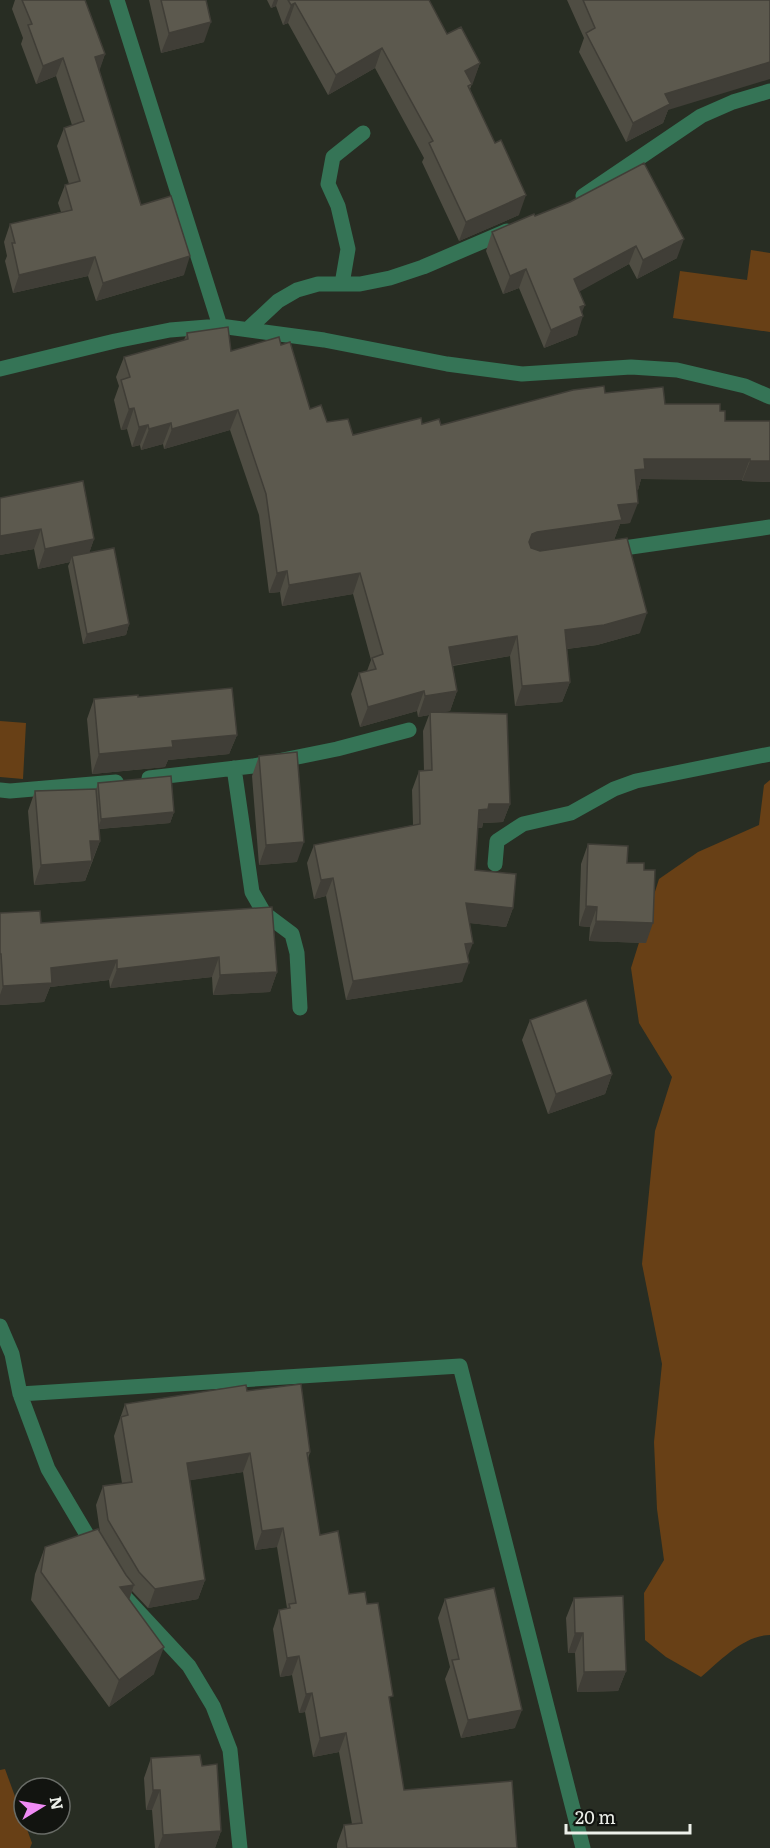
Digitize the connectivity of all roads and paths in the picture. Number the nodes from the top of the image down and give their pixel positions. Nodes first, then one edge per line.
1 (117, 0) edge
2 (770, 91) edge
3 (363, 133) dead end
4 (567, 204) edge
5 (516, 227) edge
6 (342, 284) junction
7 (219, 326) junction
8 (248, 329) junction
9 (0, 369) edge
10 (770, 397) edge
11 (770, 526) edge
12 (600, 552) edge
13 (409, 730) dead end
14 (770, 753) edge
15 (234, 768) junction
16 (0, 790) edge
17 (495, 864) dead end
18 (300, 1008) dead end
19 (0, 1326) edge
20 (20, 1394) junction
21 (106, 1567) edge
22 (118, 1587) edge
23 (240, 1848) edge
24 (583, 1848) edge

1 - 7 street
2 - 4 street
3 - 6 street
5 - 6 street
6 - 8 street
7 - 8 street
7 - 9 street
8 - 10 street
11 - 12 street
13 - 15 street
14 - 17 street
15 - 16 street
15 - 18 street
19 - 20 street
20 - 21 street
20 - 24 street
22 - 23 street

